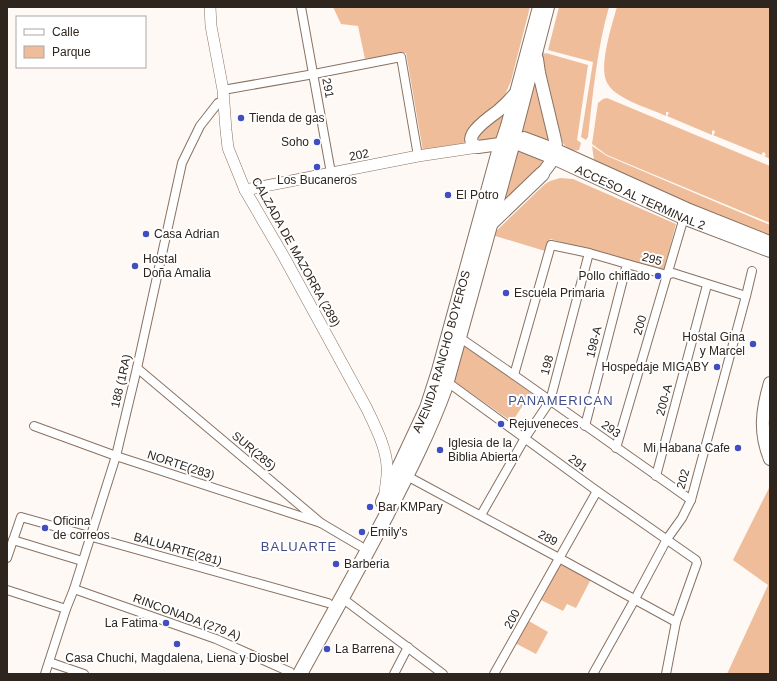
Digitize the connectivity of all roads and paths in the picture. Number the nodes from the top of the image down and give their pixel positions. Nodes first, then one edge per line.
1 (210, 7) edge
2 (301, 7) edge
3 (539, 7) edge
4 (548, 7) edge
5 (537, 50) junction
6 (314, 74) junction
7 (516, 94) junction
8 (223, 95) junction
9 (510, 140) junction
10 (475, 144) junction
11 (555, 154) junction
12 (418, 156) junction
13 (568, 165) junction
14 (331, 173) junction
15 (542, 174) junction
16 (245, 190) junction
17 (685, 214) junction
18 (490, 224) junction
19 (770, 242) edge
20 (770, 251) edge
21 (589, 253) junction
22 (627, 264) junction
23 (752, 271) dead end
24 (667, 275) junction
25 (707, 285) junction
26 (746, 296) junction
27 (459, 337) junction
28 (137, 368) junction
29 (514, 375) junction
30 (446, 381) junction
31 (770, 383) edge
32 (550, 401) junction
33 (34, 426) dead end
34 (585, 426) junction
35 (525, 438) junction
36 (616, 448) junction
37 (116, 456) junction
38 (770, 459) edge
39 (407, 476) junction
40 (656, 476) junction
41 (597, 491) junction
42 (384, 500) junction
43 (691, 500) junction
44 (481, 515) junction
45 (322, 523) junction
46 (90, 537) junction
47 (667, 539) junction
48 (13, 540) junction
49 (360, 546) junction
50 (7, 558) edge
51 (560, 558) junction
52 (82, 561) junction
53 (74, 589) junction
54 (7, 590) edge
55 (635, 599) junction
56 (335, 601) junction
57 (66, 609) junction
58 (676, 622) junction
59 (408, 647) junction
60 (49, 662) junction
61 (293, 673) edge
62 (45, 674) edge
63 (84, 674) edge
64 (394, 674) edge
65 (443, 674) edge
66 (494, 674) edge
67 (593, 674) edge
68 (666, 674) edge

1 - 8 street, CALZADA DE MAZORRA (289)
2 - 6 street, 291
3 - 7 main road, AVENIDA RANCHO BOYEROS
4 - 5 main road, AVENIDA RANCHO BOYEROS
5 - 9 main road, AVENIDA RANCHO BOYEROS
5 - 11 main road
6 - 8 street
6 - 12 street
6 - 14 street, 291
7 - 9 main road, AVENIDA RANCHO BOYEROS
7 - 10 main road
8 - 16 street, CALZADA DE MAZORRA (289)
8 - 28 street, 188 (1RA)
9 - 10 main road
9 - 11 main road, ACCESO AL TERMINAL 2
9 - 18 highway, AVENIDA RANCHO BOYEROS
9 - 42 highway, AVENIDA RANCHO BOYEROS
10 - 12 street, 202
11 - 13 main road, ACCESO AL TERMINAL 2
11 - 15 main road
11 - 17 main road, ACCESO AL TERMINAL 2
12 - 14 street, 202
13 - 15 main road
13 - 17 main road, ACCESO AL TERMINAL 2
14 - 16 street, 202
15 - 18 highway
16 - 42 street, CALZADA DE MAZORRA (289)
17 - 19 main road, ACCESO AL TERMINAL 2
17 - 20 main road, ACCESO AL TERMINAL 2
17 - 24 street, 200
18 - 27 highway, AVENIDA RANCHO BOYEROS
21 - 22 street, 295
21 - 29 street, 295
21 - 32 street, 198
22 - 24 street, 295
22 - 34 street, 198-A
23 - 26 street, 202
24 - 25 street, 295
24 - 36 street, 200
25 - 26 street, 295
25 - 40 street, 200-A
26 - 43 street, 202
27 - 29 street, 293
27 - 30 highway, AVENIDA RANCHO BOYEROS
28 - 37 street, 188 (1RA)
28 - 45 street, SUR(285)
29 - 32 street, 293
30 - 35 street, 291
30 - 39 highway, AVENIDA RANCHO BOYEROS
31 - 38 main road
32 - 34 street, 293
32 - 35 street, 198
33 - 37 street, NORTE(283)
34 - 36 street, 293
35 - 41 street, 291
35 - 44 street, 198
36 - 40 street, 293
37 - 45 street, NORTE(283)
37 - 46 street, 188 (1RA)
39 - 44 street, 289
39 - 56 highway, AVENIDA RANCHO BOYEROS
40 - 43 street, 293
41 - 47 street, 291
41 - 51 street, 200
42 - 49 highway, AVENIDA RANCHO BOYEROS
43 - 47 street, 202
44 - 51 street, 289
45 - 49 street, SUR(285)
46 - 48 street, BALUARTE(281)
46 - 52 street, 188 (1RA)
46 - 56 street, BALUARTE(281)
47 - 55 street, 202
47 - 58 street, 291
48 - 50 street
48 - 52 street
49 - 56 highway, AVENIDA RANCHO BOYEROS
51 - 55 street, 289
51 - 66 street, 200
52 - 53 street, 188 (1RA)
53 - 57 street, 188 (1RA)
53 - 61 street, RINCONADA (279 A)
54 - 57 street
55 - 58 street, 289
55 - 67 street, 202
56 - 59 street
56 - 61 highway, AVENIDA RANCHO BOYEROS
57 - 60 street, 188 (1RA)
58 - 68 street
59 - 64 street
59 - 65 street
60 - 62 street, 188 (1RA)
60 - 63 street

